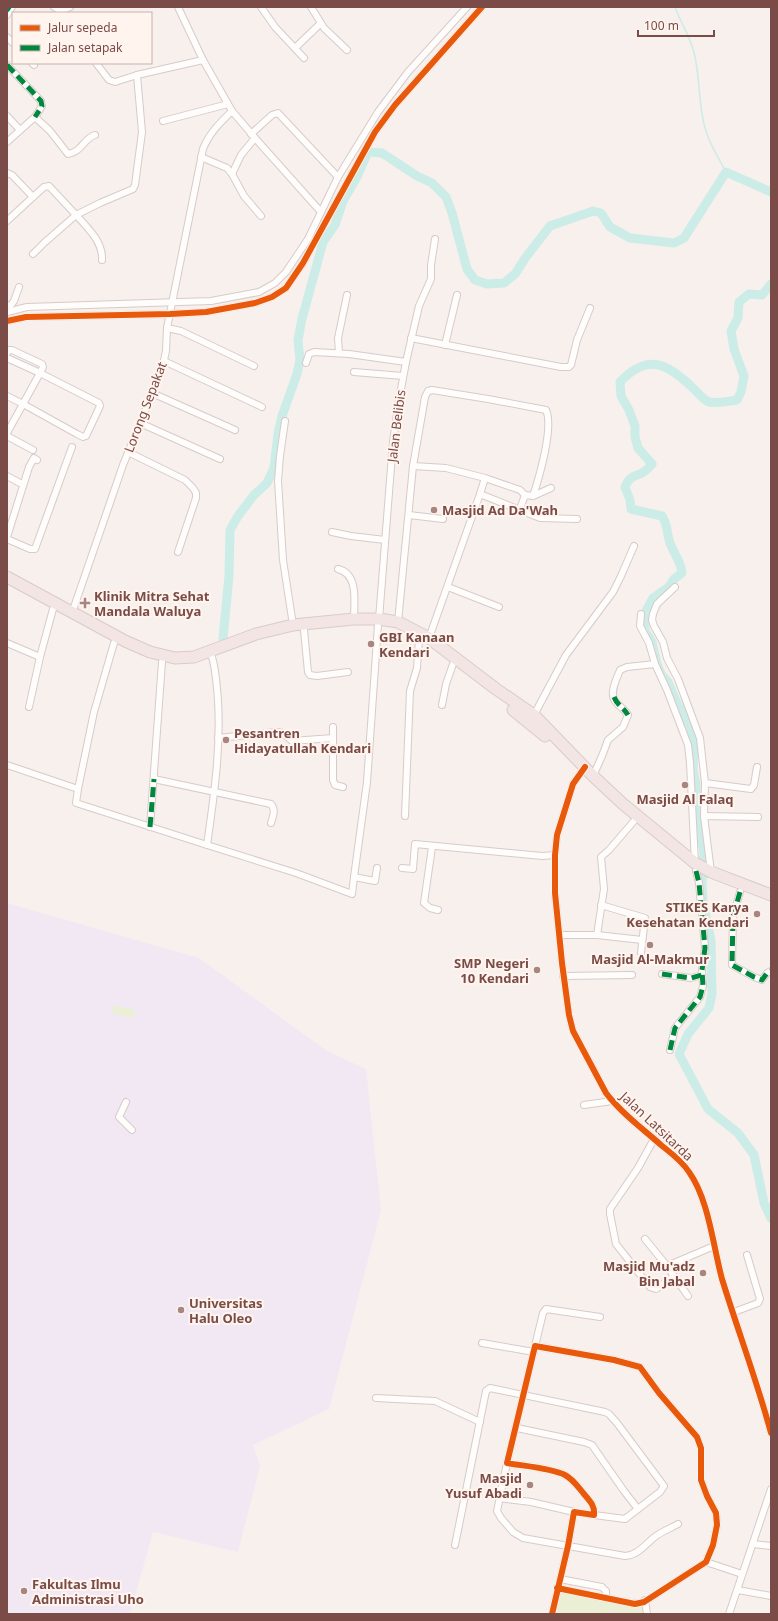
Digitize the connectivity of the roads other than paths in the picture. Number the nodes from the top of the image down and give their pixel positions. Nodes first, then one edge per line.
1 (54, 7) edge
2 (70, 7) edge
3 (178, 7) edge
4 (261, 7) edge
5 (311, 7) edge
6 (467, 7) edge
7 (482, 7) edge
8 (61, 12) edge
9 (320, 24) junction
10 (295, 48) junction
11 (347, 50) dead end
12 (304, 58) dead end
13 (203, 60) junction
14 (97, 64) edge
15 (7, 65) edge
16 (136, 75) junction
17 (228, 104) junction
18 (232, 111) junction
19 (7, 116) edge
20 (35, 117) junction
21 (163, 121) dead end
22 (20, 130) junction
23 (95, 135) dead end
24 (253, 136) junction
25 (7, 142) edge
26 (201, 157) junction
27 (7, 173) edge
28 (232, 174) junction
29 (338, 178) junction
30 (33, 197) junction
31 (322, 212) junction
32 (76, 215) junction
33 (261, 216) dead end
34 (7, 221) edge
35 (435, 239) dead end
36 (33, 254) dead end
37 (102, 260) dead end
38 (19, 287) dead end
39 (457, 294) dead end
40 (347, 295) dead end
41 (172, 303) junction
42 (7, 306) edge
43 (590, 308) dead end
44 (7, 312) edge
45 (170, 314) junction
46 (7, 321) edge
47 (167, 328) junction
48 (411, 338) junction
49 (445, 345) junction
50 (7, 353) edge
51 (339, 353) junction
52 (7, 358) edge
53 (164, 361) junction
54 (406, 362) junction
55 (306, 363) dead end
56 (254, 366) dead end
57 (354, 372) dead end
58 (40, 373) junction
59 (403, 376) junction
60 (152, 393) junction
61 (7, 396) edge
62 (23, 404) junction
63 (262, 407) dead end
64 (285, 421) dead end
65 (140, 423) junction
66 (235, 430) dead end
67 (7, 433) edge
68 (7, 436) edge
69 (72, 447) dead end
70 (33, 450) dead end
71 (128, 452) junction
72 (220, 459) dead end
73 (38, 460) dead end
74 (413, 466) junction
75 (7, 476) edge
76 (485, 478) junction
77 (20, 483) dead end
78 (551, 488) dead end
79 (480, 494) junction
80 (525, 495) junction
81 (533, 496) junction
82 (520, 509) junction
83 (409, 515) junction
84 (443, 519) dead end
85 (577, 519) dead end
86 (332, 532) dead end
87 (7, 538) edge
88 (385, 540) junction
89 (634, 546) dead end
90 (178, 552) dead end
91 (338, 569) dead end
92 (7, 577) edge
93 (7, 584) edge
94 (448, 587) junction
95 (675, 587) dead end
96 (499, 607) dead end
97 (53, 610) junction
98 (72, 613) junction
99 (641, 614) dead end
100 (354, 619) junction
101 (378, 622) junction
102 (398, 622) junction
103 (336, 624) junction
104 (293, 625) junction
105 (95, 629) junction
106 (304, 630) junction
107 (424, 639) junction
108 (7, 643) edge
109 (114, 643) junction
110 (211, 655) junction
111 (40, 657) junction
112 (162, 662) junction
113 (453, 664) junction
114 (655, 664) junction
115 (348, 672) dead end
116 (442, 705) dead end
117 (29, 707) dead end
118 (534, 715) junction
119 (333, 727) dead end
120 (218, 738) junction
121 (333, 738) junction
122 (7, 765) edge
123 (757, 767) dead end
124 (582, 770) junction
125 (593, 776) junction
126 (154, 779) junction
127 (704, 783) junction
128 (343, 787) dead end
129 (78, 789) junction
130 (215, 792) junction
131 (405, 816) dead end
132 (704, 816) junction
133 (758, 818) dead end
134 (634, 821) junction
135 (271, 823) dead end
136 (150, 827) junction
137 (207, 845) junction
138 (432, 846) junction
139 (555, 855) junction
140 (681, 856) junction
141 (377, 868) dead end
142 (402, 868) dead end
143 (697, 868) junction
144 (710, 875) junction
145 (354, 877) junction
146 (740, 892) junction
147 (771, 895) edge
148 (771, 902) edge
149 (601, 905) junction
150 (438, 910) dead end
151 (560, 935) junction
152 (597, 935) junction
153 (642, 940) junction
154 (641, 953) dead end
155 (771, 971) edge
156 (662, 974) dead end
157 (632, 975) dead end
158 (702, 975) junction
159 (563, 976) junction
160 (670, 1050) dead end
161 (612, 1101) junction
162 (126, 1102) dead end
163 (584, 1105) dead end
164 (132, 1130) dead end
165 (654, 1139) junction
166 (645, 1239) dead end
167 (714, 1246) junction
168 (747, 1256) dead end
169 (667, 1266) junction
170 (674, 1276) junction
171 (688, 1296) dead end
172 (734, 1312) junction
173 (600, 1317) dead end
174 (482, 1342) dead end
175 (535, 1349) junction
176 (523, 1396) junction
177 (376, 1398) dead end
178 (769, 1419) edge
179 (480, 1422) junction
180 (517, 1428) junction
181 (771, 1433) edge
182 (507, 1463) junction
183 (771, 1489) edge
184 (499, 1498) junction
185 (638, 1509) junction
186 (574, 1512) junction
187 (594, 1515) junction
188 (678, 1524) dead end
189 (753, 1544) junction
190 (455, 1545) dead end
191 (568, 1546) junction
192 (771, 1546) edge
193 (706, 1562) junction
194 (742, 1574) junction
195 (560, 1579) junction
196 (557, 1588) junction
197 (738, 1590) junction
198 (771, 1596) edge
199 (606, 1598) junction
200 (646, 1600) junction
201 (554, 1614) edge
202 (647, 1614) edge
203 (729, 1614) edge

1 - 8 street
2 - 8 street
3 - 13 street
4 - 10 street
5 - 9 street
6 - 29 street
7 - 45 street
9 - 10 street
9 - 11 street
10 - 12 street
13 - 16 street
13 - 17 street
14 - 16 street
15 - 20 street
16 - 32 street
17 - 18 street
17 - 21 street
18 - 24 street
18 - 26 street, Lorong Sepakat
19 - 22 street
20 - 22 street
20 - 23 street
22 - 25 street
24 - 28 street
24 - 29 street
24 - 31 street
26 - 28 street
26 - 41 street, Lorong Sepakat
27 - 30 street
28 - 33 street
29 - 31 street
30 - 32 street
30 - 34 street
31 - 41 street
32 - 36 street
32 - 37 street
35 - 48 street, Jalan Belibis
38 - 42 street
39 - 49 street
40 - 51 street
41 - 44 street
41 - 45 street, Lorong Sepakat
43 - 49 street
45 - 46 street
45 - 47 street, Lorong Sepakat
47 - 53 street, Lorong Sepakat
47 - 56 street
48 - 49 street
48 - 54 street, Jalan Belibis
50 - 58 street
51 - 54 street
51 - 55 street
52 - 58 street
53 - 60 street, Lorong Sepakat
53 - 63 street
54 - 59 street, Jalan Belibis
57 - 59 street
58 - 62 street
58 - 62 street
59 - 88 street, Jalan Belibis
60 - 65 street, Lorong Sepakat
60 - 66 street
61 - 62 street
62 - 67 street
64 - 104 street
65 - 71 street, Lorong Sepakat
65 - 72 street
68 - 70 street
69 - 87 street
71 - 90 street
71 - 98 street, Lorong Sepakat
73 - 87 street
74 - 76 street
74 - 81 street
74 - 83 street
75 - 77 street
76 - 79 street
76 - 80 street
78 - 81 street
79 - 82 street
79 - 94 street
80 - 81 street
80 - 82 street
82 - 85 street
83 - 84 street
83 - 102 street
86 - 88 street
88 - 101 street, Jalan Belibis
89 - 118 street
91 - 100 street
92 - 98 highway
93 - 97 highway
94 - 96 street
94 - 107 street
95 - 127 street
97 - 105 highway
97 - 111 street
98 - 105 highway
99 - 114 street
100 - 101 highway
100 - 103 highway
101 - 102 highway
101 - 103 highway
101 - 107 highway
101 - 145 street, Jalan Belibis
102 - 107 highway
103 - 104 highway
103 - 106 highway
104 - 110 highway
105 - 109 highway
105 - 110 highway
106 - 110 highway
106 - 115 street
107 - 113 highway
107 - 118 highway
107 - 131 street
108 - 111 street
109 - 112 highway
109 - 129 street
110 - 112 highway
110 - 120 street
111 - 117 street
112 - 126 street
113 - 116 street
113 - 124 highway
114 - 125 street
114 - 143 street
118 - 124 highway
119 - 121 street
120 - 121 street
120 - 130 street
121 - 128 street
122 - 129 street
123 - 127 street
124 - 125 highway
124 - 134 highway
124 - 139 street, Jalan Latsitarda
125 - 140 highway
126 - 130 street
126 - 136 street
127 - 132 street
129 - 136 street
130 - 135 street
130 - 137 street
132 - 133 street
132 - 144 street
134 - 140 highway
134 - 149 street
136 - 137 street
137 - 145 street, Jalan Belibis
138 - 139 street
138 - 142 street
138 - 150 street
139 - 151 street, Jalan Latsitarda
140 - 143 highway
141 - 145 street
143 - 144 highway
143 - 158 street
144 - 146 highway
144 - 147 highway
146 - 148 highway
146 - 155 street
149 - 152 street
149 - 153 street
151 - 152 street
151 - 159 street, Jalan Latsitarda
152 - 153 street
153 - 154 street
156 - 158 street
157 - 159 street
158 - 160 street
159 - 161 street, Jalan Latsitarda
161 - 163 street
161 - 165 street, Jalan Latsitarda
162 - 164 street
165 - 167 street, Jalan Latsitarda
165 - 170 street
166 - 169 street
167 - 169 street
167 - 172 street, Jalan Latsitarda
168 - 172 street
169 - 170 street
170 - 171 street
172 - 178 street, Jalan Latsitarda
173 - 175 street
174 - 175 street
175 - 176 street
175 - 193 street
176 - 179 street
176 - 180 street
176 - 185 street
177 - 179 street
178 - 181 street, Jalan Latsitarda
179 - 190 street
180 - 182 street
180 - 185 street
182 - 184 street
182 - 187 street
183 - 189 street
184 - 186 street
184 - 191 street
185 - 187 street
186 - 187 street
186 - 191 street
188 - 191 street
189 - 192 street
189 - 194 street
191 - 195 street
193 - 194 street
193 - 200 street
194 - 197 street
195 - 196 street
195 - 199 street
196 - 199 street
196 - 201 street
197 - 198 street
197 - 203 street
199 - 200 street
200 - 202 street

